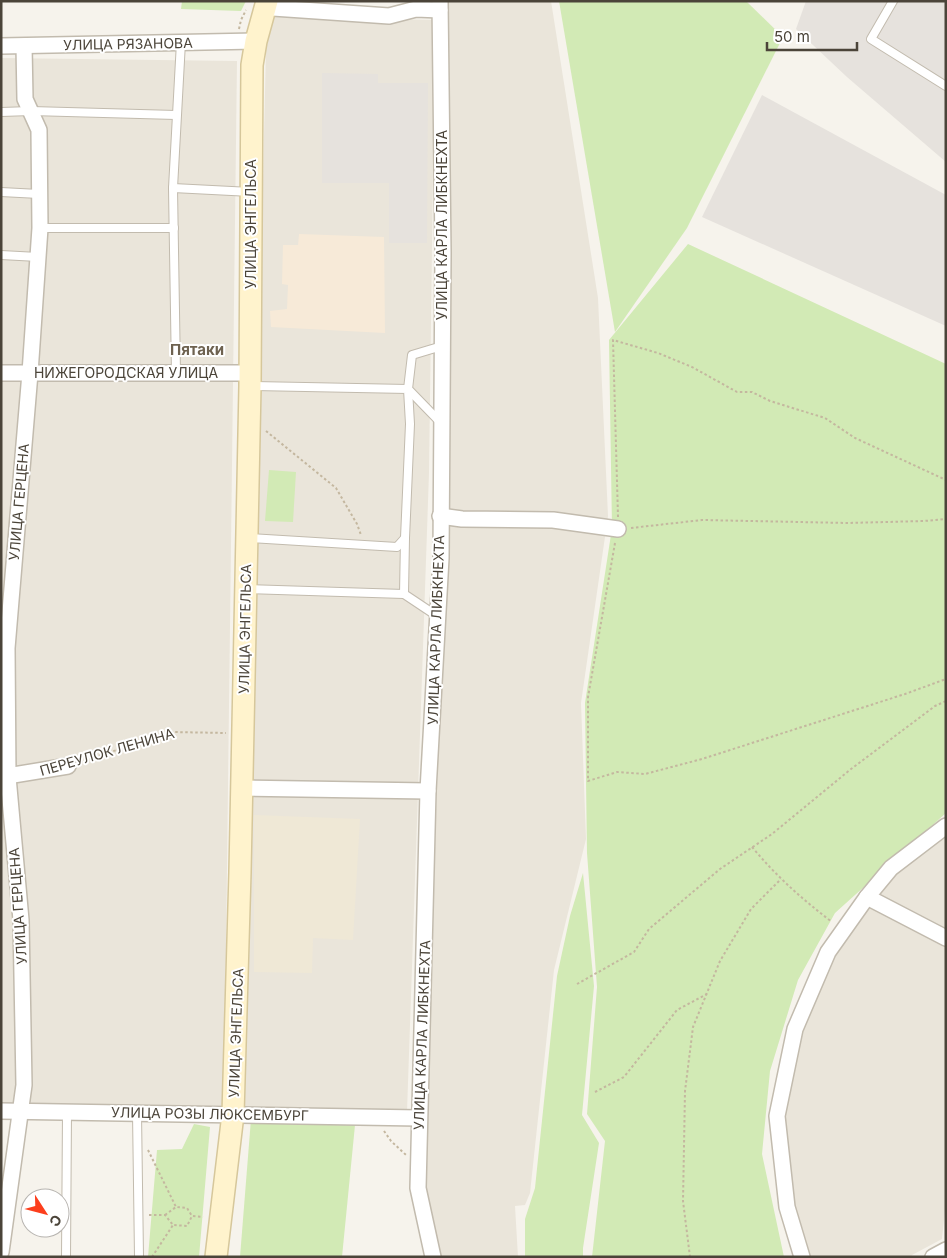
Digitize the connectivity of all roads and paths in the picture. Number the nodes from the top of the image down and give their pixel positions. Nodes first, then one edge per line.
1 (893, 1) edge
2 (260, 5) edge
3 (440, 5) edge
4 (246, 41) junction
5 (181, 42) junction
6 (1, 46) edge
7 (24, 46) junction
8 (946, 86) edge
9 (31, 111) junction
10 (1, 112) edge
11 (176, 115) junction
12 (173, 188) junction
13 (1, 192) edge
14 (251, 192) junction
15 (39, 194) junction
16 (40, 228) junction
17 (174, 228) junction
18 (1, 255) edge
19 (38, 257) junction
20 (442, 346) junction
21 (1, 373) edge
22 (30, 373) junction
23 (176, 373) junction
24 (250, 379) junction
25 (408, 389) junction
26 (441, 423) junction
27 (262, 428) dead end
28 (946, 480) edge
29 (440, 516) junction
30 (946, 519) edge
31 (618, 529) junction
32 (247, 538) junction
33 (405, 538) junction
34 (365, 545) junction
35 (246, 589) junction
36 (404, 594) junction
37 (438, 616) junction
38 (946, 679) edge
39 (946, 701) edge
40 (243, 733) junction
41 (68, 766) joint
42 (5, 777) edge
43 (242, 788) junction
44 (428, 791) junction
45 (946, 826) edge
46 (752, 847) junction
47 (781, 879) junction
48 (867, 897) junction
49 (843, 930) junction
50 (946, 938) edge
51 (577, 984) dead end
52 (706, 994) junction
53 (595, 1092) dead end
54 (1, 1111) edge
55 (21, 1111) junction
56 (67, 1112) junction
57 (233, 1114) junction
58 (374, 1117) junction
59 (419, 1118) junction
60 (137, 1120) junction
61 (418, 1161) junction
62 (176, 1207) junction
63 (165, 1214) junction
64 (138, 1215) junction
65 (192, 1216) junction
66 (208, 1217) dead end
67 (173, 1225) junction
68 (946, 1250) edge
69 (1, 1252) edge
70 (66, 1257) edge
71 (139, 1257) edge
72 (152, 1257) edge
73 (216, 1257) edge
74 (433, 1257) edge
75 (690, 1257) edge
76 (802, 1257) edge
77 (933, 1257) edge

1 - 8 lane
2 - 3 street
2 - 4 main road, УЛИЦА ЭНГЕЛЬСА
2 - 4 path
3 - 20 street, УЛИЦА КАРЛА ЛИБКНЕХТА
4 - 5 street, УЛИЦА РЯЗАНОВА
4 - 14 main road, УЛИЦА ЭНГЕЛЬСА
5 - 7 street, УЛИЦА РЯЗАНОВА
5 - 11 lane
6 - 7 street, УЛИЦА РЯЗАНОВА
7 - 9 street, УЛИЦА ГЕРЦЕНА
9 - 10 lane
9 - 11 lane
9 - 15 street, УЛИЦА ГЕРЦЕНА
11 - 12 lane
12 - 14 lane
12 - 17 lane
13 - 15 lane
14 - 24 main road, УЛИЦА ЭНГЕЛЬСА
15 - 16 street, УЛИЦА ГЕРЦЕНА
16 - 17 lane
16 - 19 street, УЛИЦА ГЕРЦЕНА
17 - 23 lane
18 - 19 lane
19 - 22 street, УЛИЦА ГЕРЦЕНА
20 - 25 lane
20 - 26 street, УЛИЦА КАРЛА ЛИБКНЕХТА
21 - 22 street, НИЖЕГОРОДСКАЯ УЛИЦА
22 - 23 street, НИЖЕГОРОДСКАЯ УЛИЦА
22 - 42 street, УЛИЦА ГЕРЦЕНА
23 - 24 street, НИЖЕГОРОДСКАЯ УЛИЦА
24 - 25 lane
24 - 32 main road, УЛИЦА ЭНГЕЛЬСА
25 - 26 lane
25 - 33 lane
26 - 29 street, УЛИЦА КАРЛА ЛИБКНЕХТА
27 - 34 path
28 - 31 path
29 - 31 street
29 - 37 street, УЛИЦА КАРЛА ЛИБКНЕХТА
30 - 31 path
31 - 38 path
32 - 34 lane
32 - 35 main road, УЛИЦА ЭНГЕЛЬСА
33 - 34 lane
33 - 36 lane
35 - 36 lane
35 - 40 main road, УЛИЦА ЭНГЕЛЬСА
36 - 37 lane
37 - 44 street, УЛИЦА КАРЛА ЛИБКНЕХТА
39 - 46 path
40 - 41 path, ПЕРЕУЛОК ЛЕНИНА
40 - 43 main road, УЛИЦА ЭНГЕЛЬСА
41 - 42 street, ПЕРЕУЛОК ЛЕНИНА
42 - 55 street, УЛИЦА ГЕРЦЕНА
43 - 44 street
43 - 57 main road, УЛИЦА ЭНГЕЛЬСА
44 - 59 street, УЛИЦА КАРЛА ЛИБКНЕХТА
45 - 48 street
46 - 47 path
46 - 51 path
47 - 49 path
47 - 52 path
48 - 49 street
48 - 50 street
49 - 76 street
52 - 53 path
52 - 75 path
54 - 55 street, УЛИЦА РОЗЫ ЛЮКСЕМБУРГ
55 - 56 street, УЛИЦА РОЗЫ ЛЮКСЕМБУРГ
55 - 69 street, УЛИЦА ГЕРЦЕНА
56 - 60 street, УЛИЦА РОЗЫ ЛЮКСЕМБУРГ
56 - 70 lane
57 - 58 street, УЛИЦА РОЗЫ ЛЮКСЕМБУРГ
57 - 60 street, УЛИЦА РОЗЫ ЛЮКСЕМБУРГ
57 - 73 main road, УЛИЦА ЭНГЕЛЬСА
58 - 59 street, УЛИЦА РОЗЫ ЛЮКСЕМБУРГ
58 - 61 path
59 - 61 street, УЛИЦА КАРЛА ЛИБКНЕХТА
60 - 62 path
60 - 64 lane
61 - 74 street, УЛИЦА КАРЛА ЛИБКНЕХТА
62 - 63 path
62 - 65 path
63 - 64 path
63 - 67 path
64 - 71 lane
65 - 66 path
65 - 67 path
67 - 72 path
68 - 77 street

